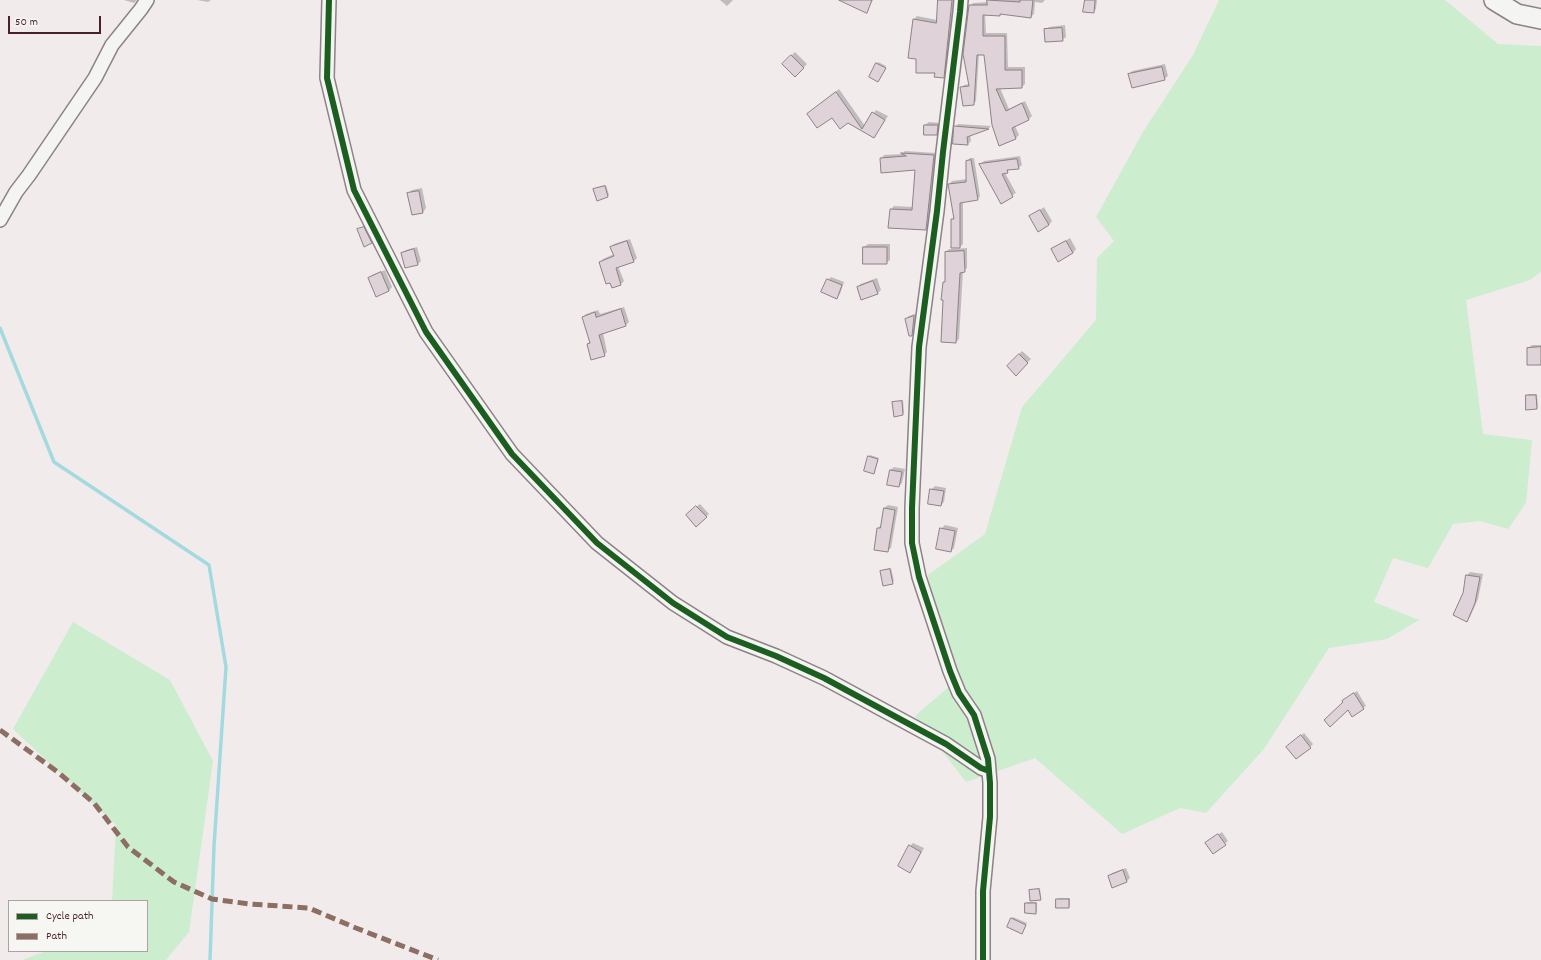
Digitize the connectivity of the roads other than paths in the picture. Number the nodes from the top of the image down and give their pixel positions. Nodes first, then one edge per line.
1 (147, 0) edge
2 (329, 0) edge
3 (961, 0) edge
4 (1494, 0) edge
5 (1541, 19) edge
6 (0, 220) edge
7 (989, 771) junction
8 (983, 960) edge

1 - 6 street
2 - 7 street
3 - 7 street
4 - 5 main road
7 - 8 street

